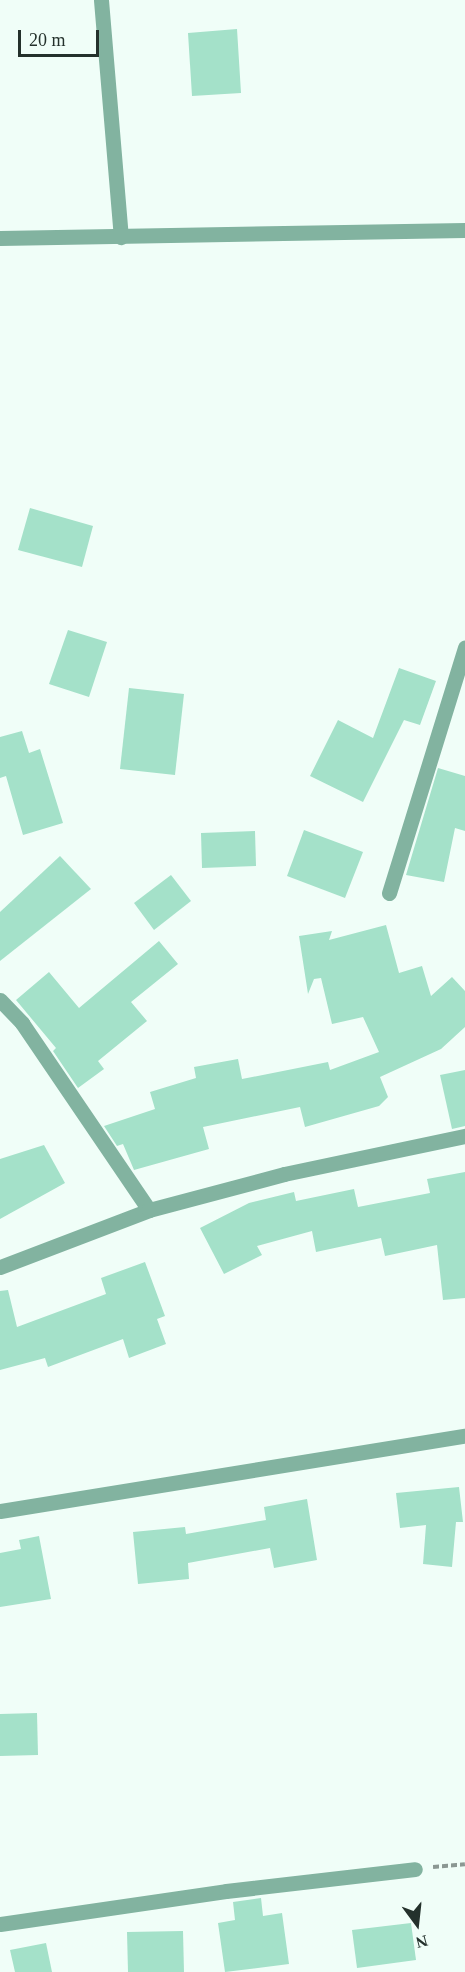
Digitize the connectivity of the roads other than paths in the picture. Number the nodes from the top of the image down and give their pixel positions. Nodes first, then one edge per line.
1 (101, 0) edge
2 (465, 230) edge
3 (121, 237) junction
4 (0, 238) edge
5 (465, 647) edge
6 (389, 893) dead end
7 (0, 1000) edge
8 (465, 1136) edge
9 (149, 1210) junction
10 (0, 1267) edge
11 (465, 1436) edge
12 (0, 1511) edge
13 (415, 1869) road end
14 (0, 1924) edge

1 - 3 street
2 - 3 street
3 - 4 street
5 - 6 street
7 - 9 street
8 - 9 street
9 - 10 street
11 - 12 street
13 - 14 street

